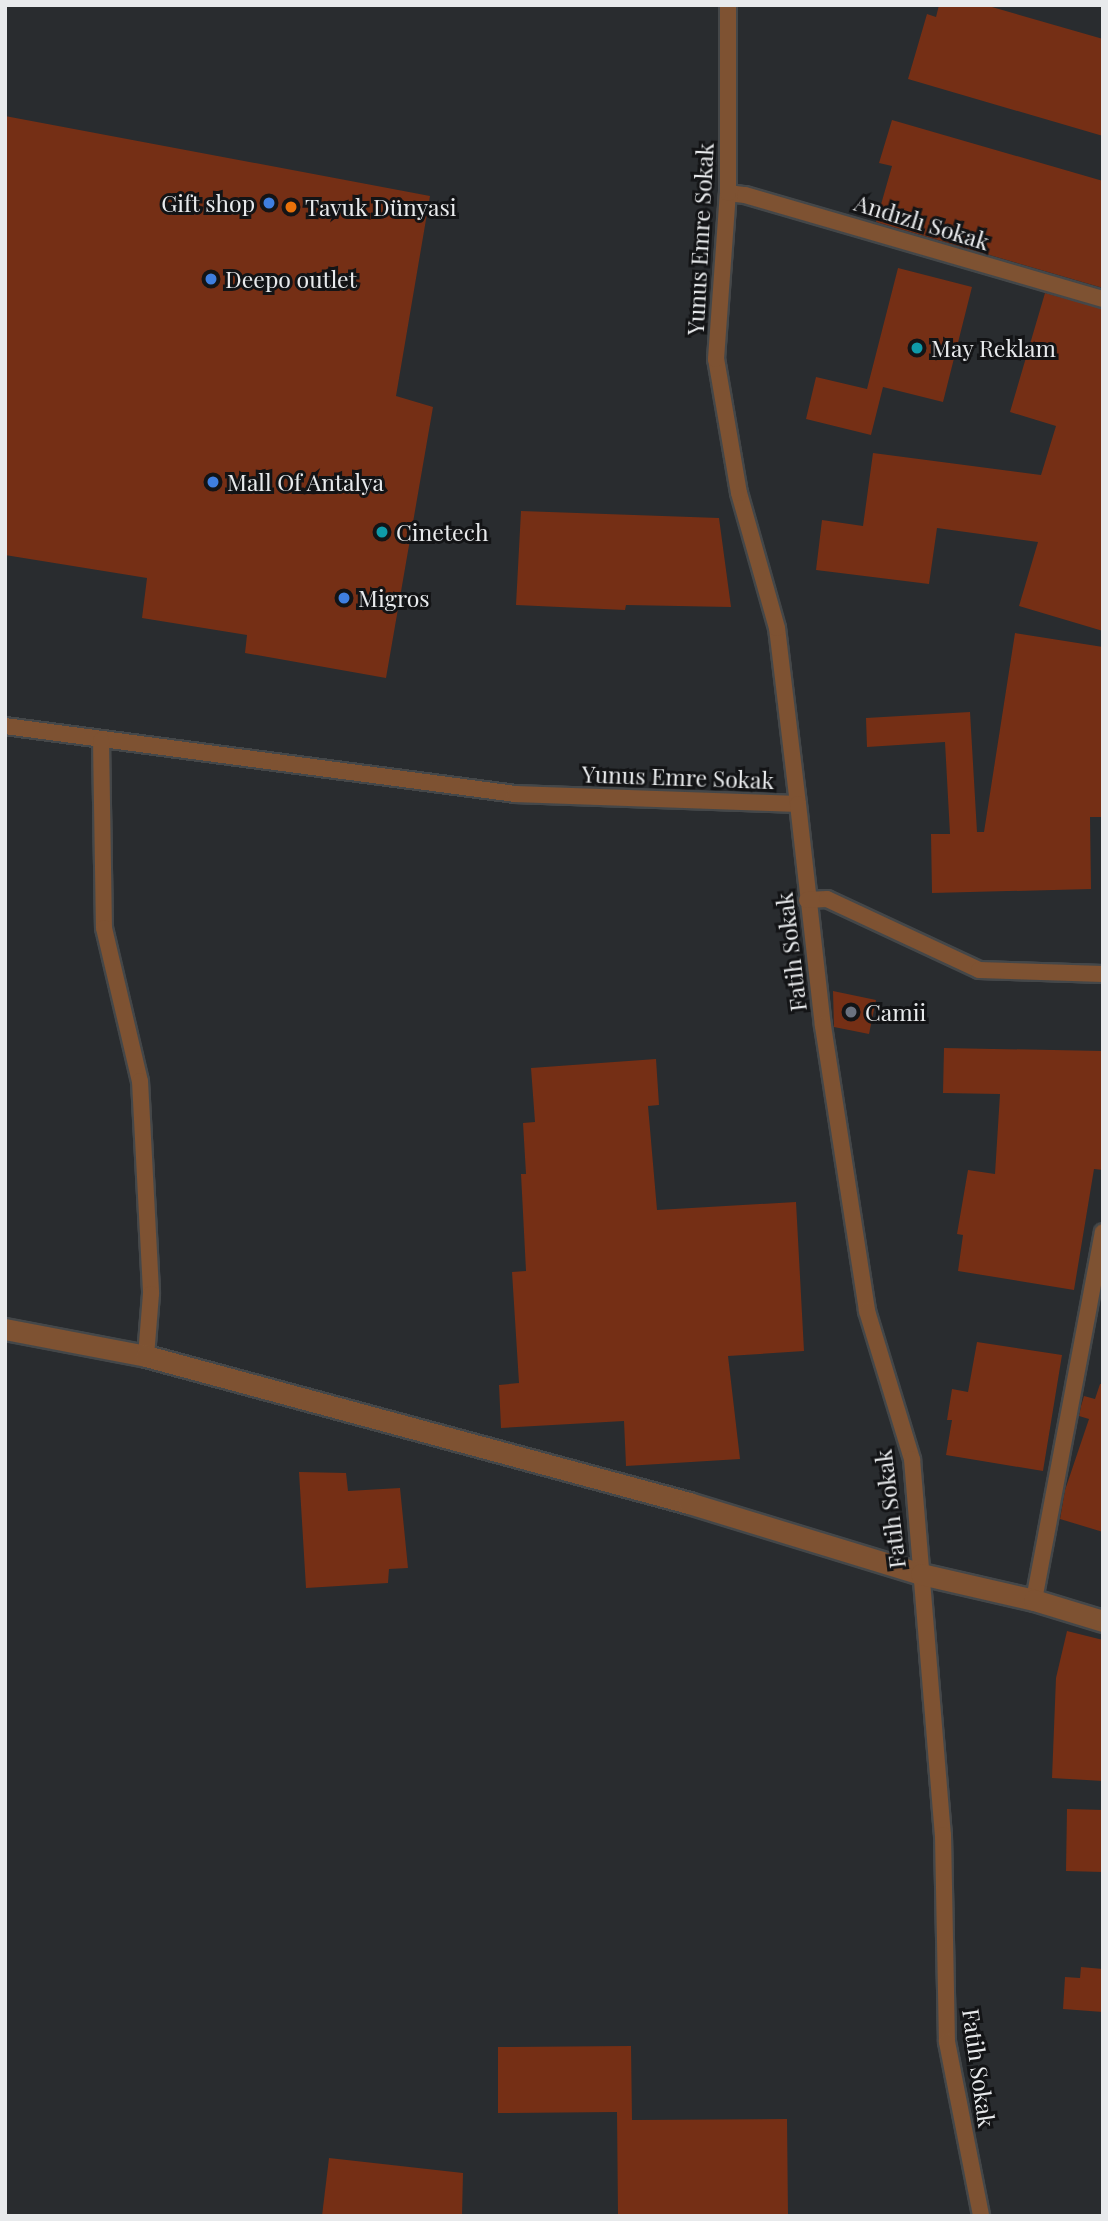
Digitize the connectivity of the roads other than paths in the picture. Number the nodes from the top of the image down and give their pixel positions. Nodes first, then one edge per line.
1 (728, 5) edge
2 (728, 194) junction
3 (1103, 299) edge
4 (5, 726) edge
5 (101, 740) junction
6 (798, 804) junction
7 (807, 900) junction
8 (1103, 974) edge
9 (1103, 1233) edge
10 (5, 1329) edge
11 (146, 1356) junction
12 (921, 1574) junction
13 (1034, 1600) junction
14 (1103, 1621) edge
15 (981, 2216) edge

1 - 2 street, Yunus Emre Sokak
2 - 3 street, Andızlı Sokak
2 - 6 street, Yunus Emre Sokak
4 - 5 street, Yunus Emre Sokak
5 - 6 street, Yunus Emre Sokak
5 - 11 street
6 - 7 street, Fatih Sokak
7 - 8 street
7 - 12 street, Fatih Sokak
9 - 13 street
10 - 11 street
11 - 12 street
12 - 13 street
12 - 15 street, Fatih Sokak
13 - 14 street

